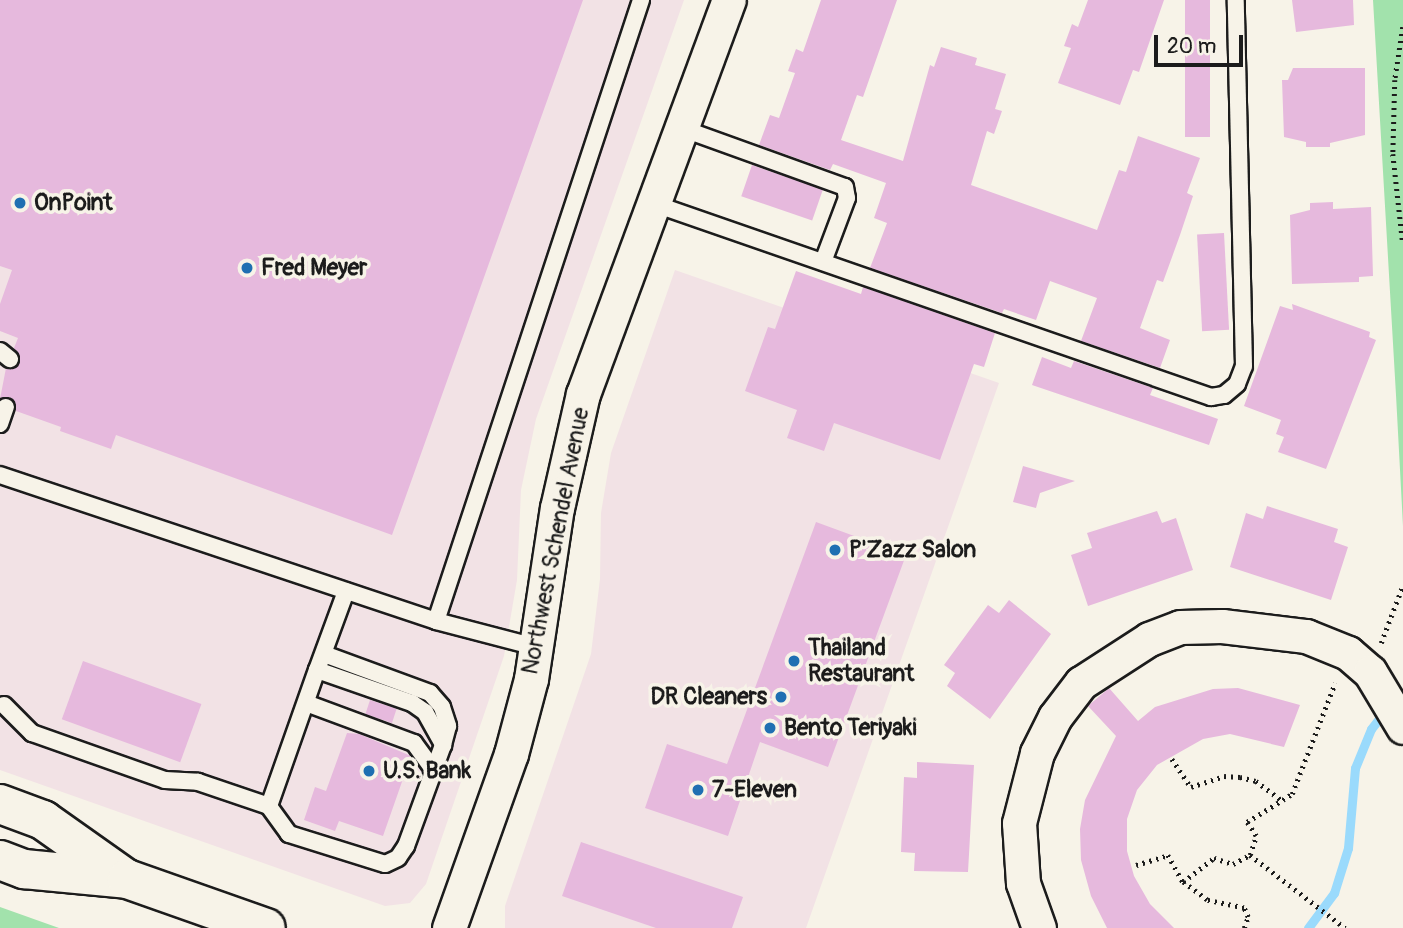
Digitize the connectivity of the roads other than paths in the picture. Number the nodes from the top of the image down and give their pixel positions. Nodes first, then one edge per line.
1 (641, 0) edge
2 (729, 0) edge
3 (1236, 0) edge
4 (681, 128) junction
5 (652, 203) junction
6 (823, 262) junction
7 (6, 407) dead end
8 (0, 424) edge
9 (0, 475) edge
10 (346, 591) junction
11 (436, 621) junction
12 (536, 647) junction
13 (324, 654) junction
14 (317, 670) junction
15 (306, 703) junction
16 (4, 705) dead end
17 (1403, 727) edge
18 (443, 745) junction
19 (433, 771) junction
20 (0, 804) edge
21 (269, 806) junction
22 (0, 860) edge
23 (127, 879) junction
24 (265, 928) edge
25 (449, 928) edge
26 (1039, 928) edge

1 - 11 lane
2 - 4 street, Northwest Schendel Avenue
3 - 6 lane
4 - 5 street, Northwest Schendel Avenue
4 - 6 lane
5 - 6 lane
5 - 12 street, Northwest Schendel Avenue
7 - 8 lane
9 - 10 lane
10 - 11 lane
10 - 13 lane
11 - 12 lane
12 - 25 street, Northwest Schendel Avenue
13 - 14 lane
13 - 18 lane
14 - 15 lane
14 - 18 lane
15 - 19 lane
15 - 21 lane
16 - 21 lane
17 - 26 street
18 - 19 lane
19 - 21 lane
20 - 23 main road
22 - 23 main road
23 - 24 main road

